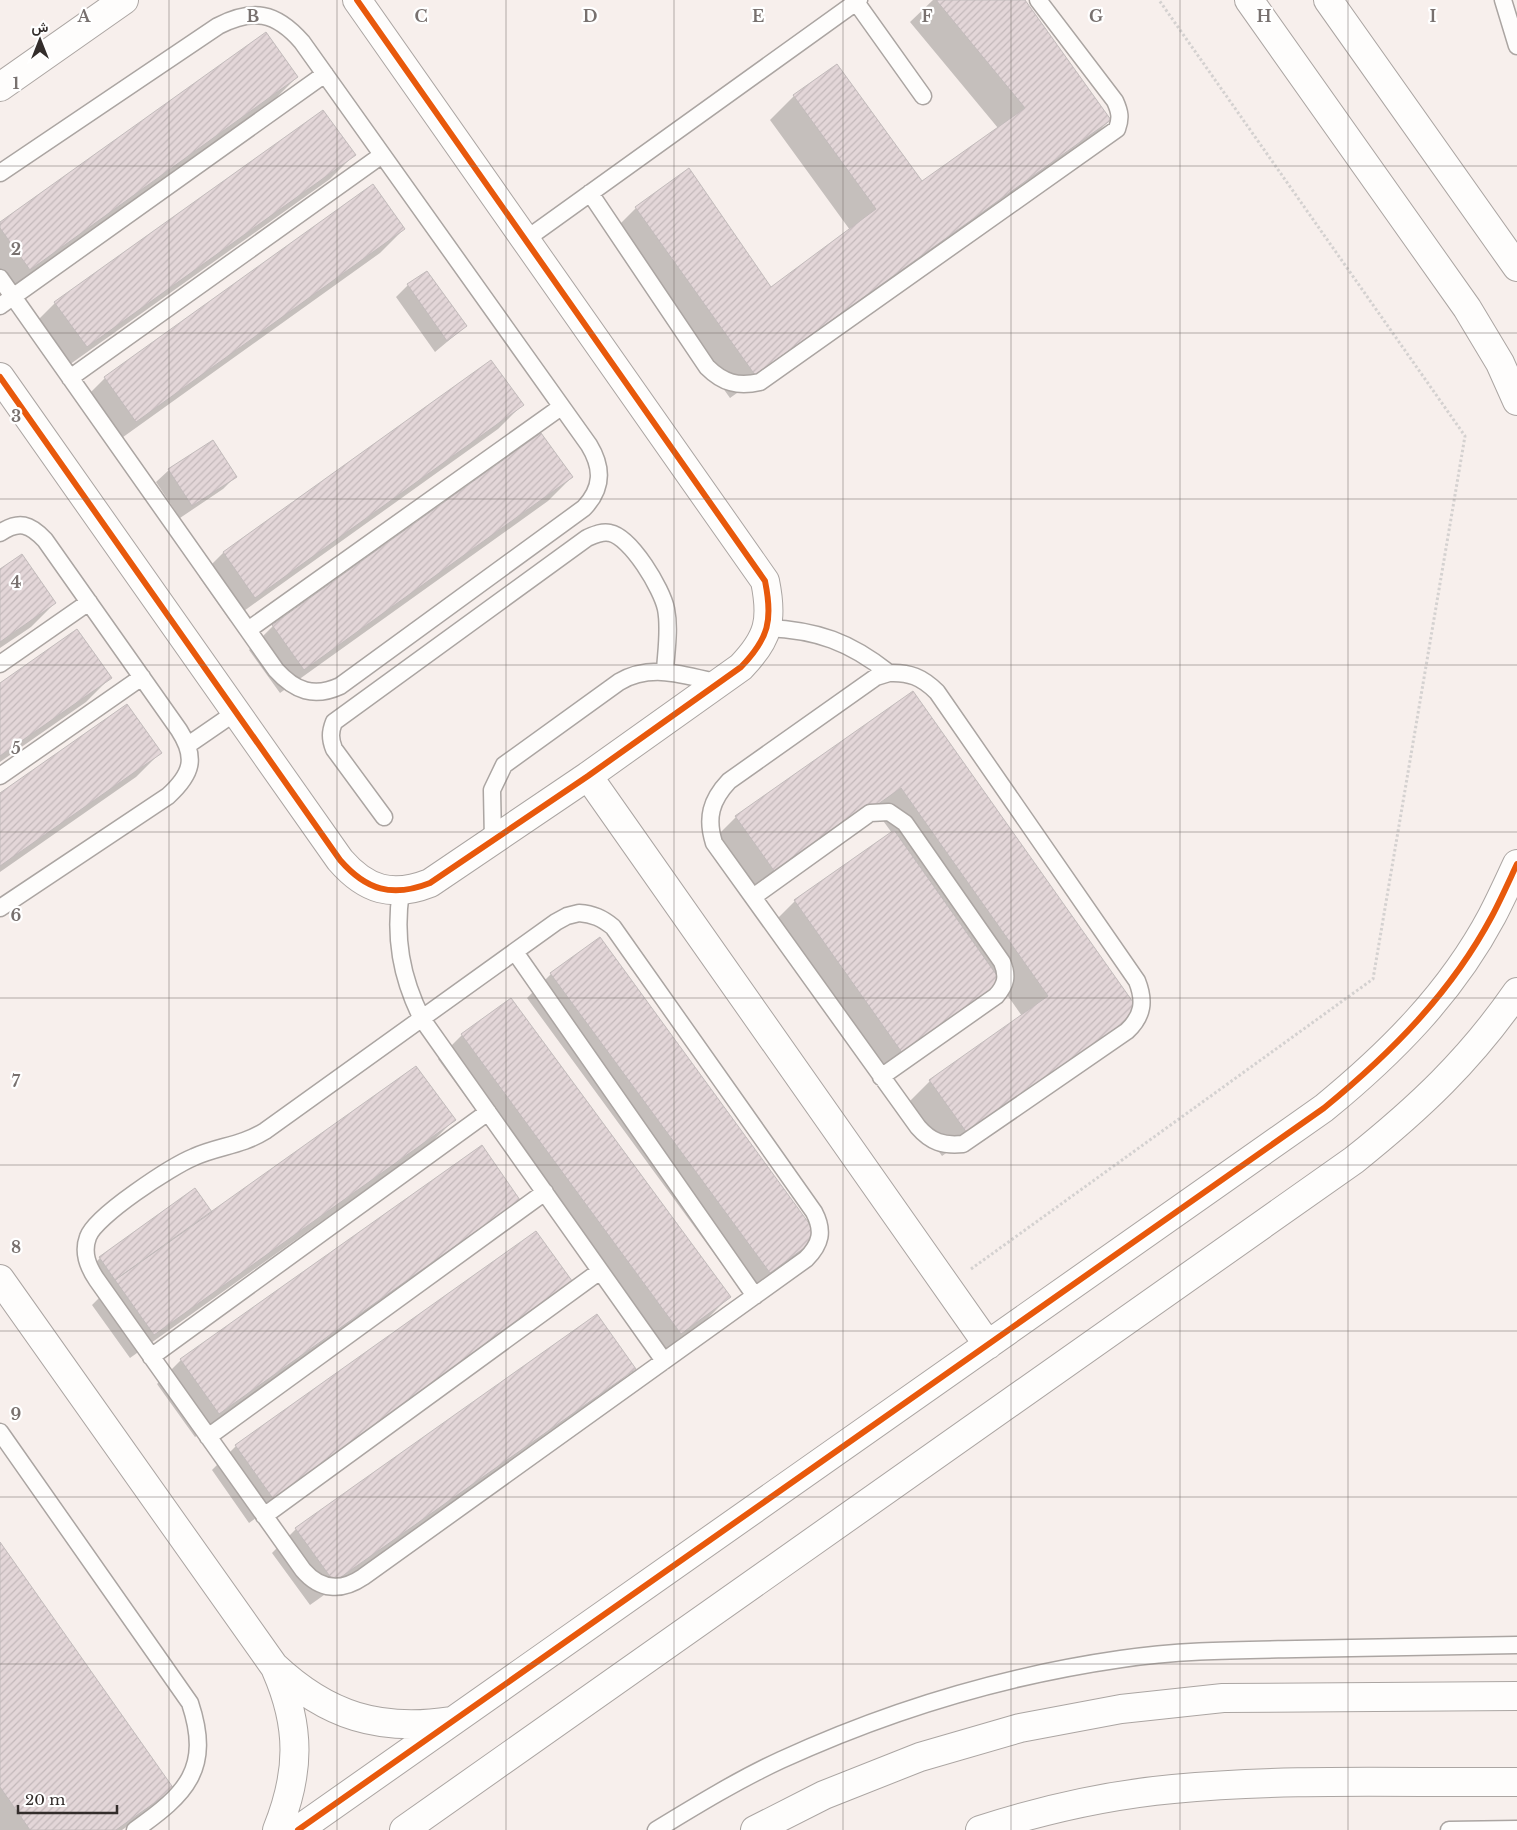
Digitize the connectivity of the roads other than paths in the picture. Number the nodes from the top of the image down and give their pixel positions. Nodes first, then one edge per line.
1 (124, 0) edge
2 (357, 0) edge
3 (1038, 0) edge
4 (1249, 0) edge
5 (1328, 0) edge
6 (1503, 0) edge
7 (858, 1) edge
8 (1517, 46) edge
9 (325, 74) junction
10 (0, 87) edge
11 (924, 96) dead end
12 (382, 155) junction
13 (0, 173) edge
14 (590, 193) junction
15 (525, 240) junction
16 (1517, 267) edge
17 (0, 278) edge
18 (6, 301) edge
19 (0, 377) edge
20 (70, 378) junction
21 (1517, 401) edge
22 (561, 407) junction
23 (0, 533) edge
24 (89, 602) junction
25 (767, 628) junction
26 (248, 630) junction
27 (0, 664) edge
28 (666, 672) junction
29 (889, 673) junction
30 (142, 678) junction
31 (719, 683) junction
32 (236, 712) junction
33 (188, 745) junction
34 (0, 776) edge
35 (588, 776) junction
36 (384, 817) dead end
37 (493, 841) junction
38 (1517, 864) edge
39 (402, 891) junction
40 (753, 897) junction
41 (0, 908) edge
42 (514, 952) junction
43 (1517, 992) edge
44 (422, 1019) junction
45 (881, 1077) junction
46 (488, 1112) junction
47 (545, 1192) junction
48 (600, 1271) junction
49 (0, 1279) edge
50 (755, 1296) junction
51 (988, 1345) junction
52 (151, 1357) junction
53 (664, 1361) junction
54 (0, 1432) edge
55 (208, 1437) junction
56 (264, 1516) junction
57 (1517, 1645) edge
58 (274, 1666) junction
59 (1517, 1696) edge
60 (453, 1721) junction
61 (1517, 1782) edge
62 (1517, 1829) edge
63 (135, 1830) edge
64 (277, 1830) edge
65 (298, 1830) edge
66 (404, 1830) edge
67 (656, 1830) edge
68 (755, 1830) edge
69 (980, 1830) edge
70 (1449, 1830) edge

1 - 10 street
2 - 15 street
3 - 14 lane
4 - 21 street
5 - 16 street
6 - 8 lane
7 - 11 lane
7 - 14 lane
9 - 12 lane
9 - 13 lane
9 - 18 lane
12 - 20 lane
12 - 22 lane
14 - 15 lane
15 - 25 street
17 - 18 lane
18 - 20 lane
19 - 32 street
20 - 26 lane
22 - 26 lane
22 - 26 lane
23 - 24 lane
24 - 27 lane
24 - 30 lane
25 - 29 lane
25 - 31 street
28 - 31 lane
28 - 36 lane
28 - 37 lane
29 - 40 lane
29 - 45 lane
30 - 33 lane
30 - 34 lane
31 - 35 street
32 - 33 lane
32 - 39 street
33 - 41 lane
35 - 37 street
35 - 51 street
37 - 39 street
38 - 51 street
39 - 44 lane
40 - 45 lane
40 - 45 lane
42 - 44 lane
42 - 50 lane
42 - 50 lane
43 - 66 street
44 - 46 lane
44 - 52 lane
46 - 47 lane
46 - 52 lane
47 - 48 lane
47 - 55 lane
48 - 53 lane
48 - 56 lane
49 - 58 street
50 - 53 lane
51 - 60 street
52 - 55 lane
53 - 56 lane
54 - 63 lane
55 - 56 lane
57 - 67 lane
58 - 60 street
58 - 64 street
59 - 68 street
60 - 65 street
61 - 69 street
62 - 70 lane

